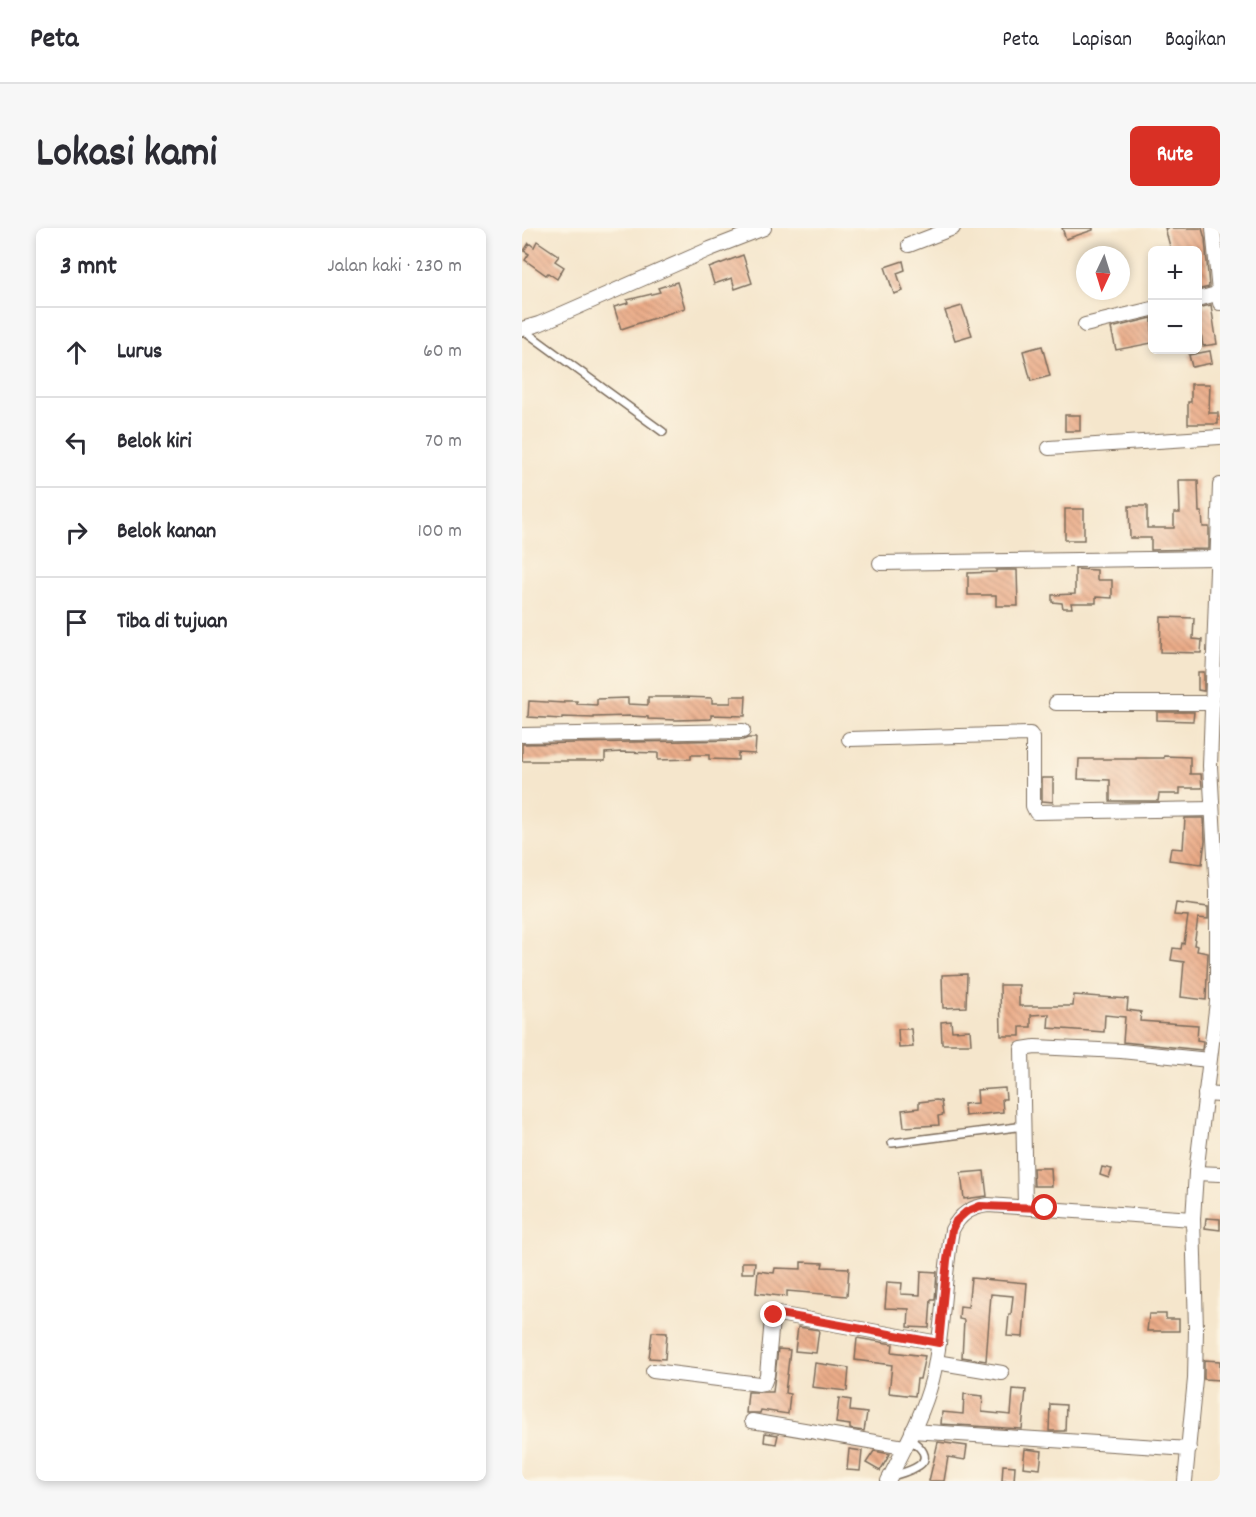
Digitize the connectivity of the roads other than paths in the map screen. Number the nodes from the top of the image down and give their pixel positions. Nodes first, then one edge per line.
1 (764, 228) edge
2 (953, 228) edge
3 (1213, 228) edge
4 (909, 245) dead end
5 (1220, 293) edge
6 (1202, 298) edge
7 (1220, 303) edge
8 (1148, 310) edge
9 (1085, 326) dead end
10 (522, 329) edge
11 (663, 432) dead end
12 (1220, 437) edge
13 (1049, 448) dead end
14 (1220, 485) edge
15 (1220, 516) edge
16 (880, 563) dead end
17 (1218, 565) edge
18 (1218, 619) edge
19 (1056, 703) dead end
20 (1213, 703) junction
21 (1215, 728) edge
22 (743, 731) dead end
23 (522, 735) edge
24 (849, 739) dead end
25 (1215, 786) edge
26 (1212, 809) junction
27 (1219, 935) edge
28 (1217, 1016) edge
29 (1209, 1060) junction
30 (1205, 1094) junction
31 (1220, 1095) edge
32 (1024, 1126) junction
33 (892, 1143) dead end
34 (1196, 1173) junction
35 (1220, 1174) edge
36 (1025, 1207) junction
37 (1193, 1219) junction
38 (939, 1343) junction
39 (936, 1362) junction
40 (653, 1371) dead end
41 (1002, 1373) dead end
42 (752, 1421) dead end
43 (908, 1439) junction
44 (1189, 1449) junction
45 (889, 1479) edge
46 (1185, 1481) edge

1 - 10 street
2 - 4 street
3 - 5 street
5 - 6 street
5 - 7 street
8 - 9 street
10 - 11 lane
12 - 13 street
14 - 15 street
15 - 17 street
16 - 17 street
17 - 18 street
18 - 20 street
19 - 20 street
20 - 21 street
21 - 25 street
22 - 23 street
24 - 26 street
25 - 26 street
26 - 27 street
27 - 28 street
28 - 29 street
29 - 30 street
29 - 32 street
30 - 31 street
30 - 34 street
32 - 33 lane
32 - 36 street
34 - 35 street
34 - 37 street
36 - 37 street
36 - 38 street
37 - 44 street
38 - 39 street
38 - 40 street
39 - 41 street
39 - 43 street
42 - 43 street
43 - 44 street
43 - 45 street
43 - 45 lane
44 - 46 street

